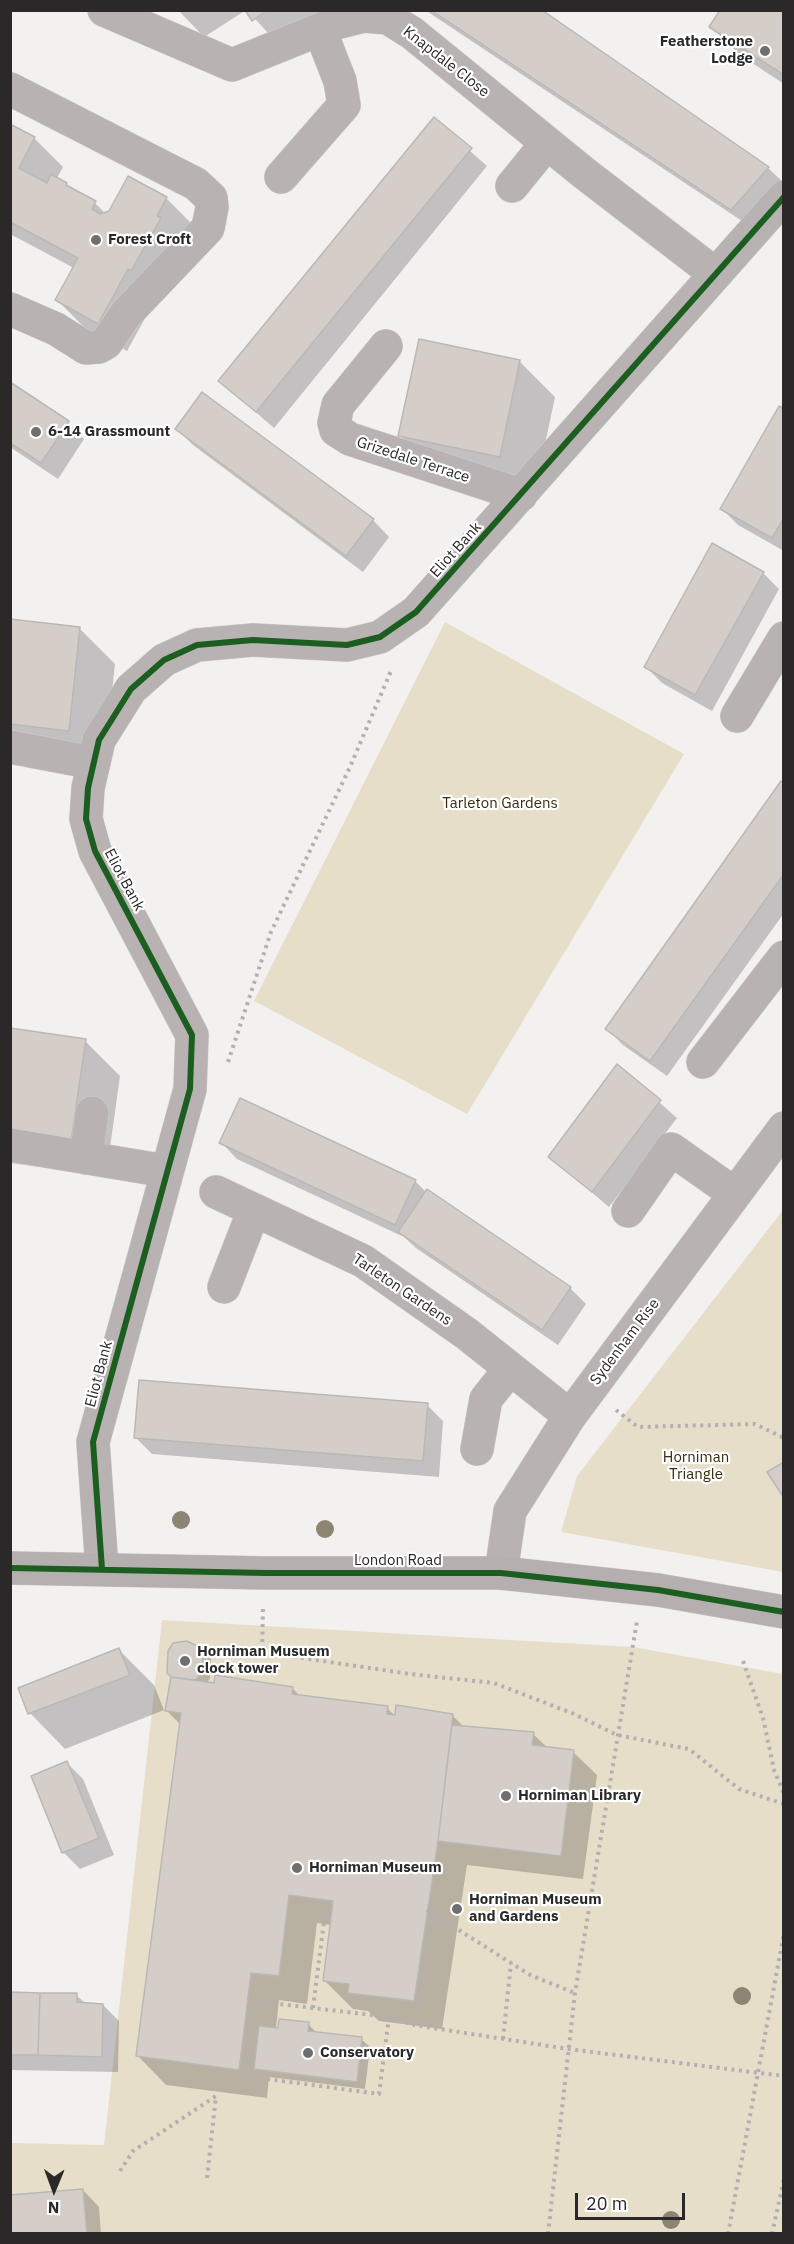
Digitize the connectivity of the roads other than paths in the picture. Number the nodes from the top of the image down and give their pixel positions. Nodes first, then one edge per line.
1 (104, 10) edge
2 (320, 30) junction
3 (10, 89) edge
4 (547, 143) junction
5 (281, 177) dead end
6 (512, 186) dead end
7 (783, 196) edge
8 (714, 273) junction
9 (10, 309) edge
10 (386, 346) dead end
11 (521, 495) junction
12 (783, 638) edge
13 (737, 716) dead end
14 (10, 747) edge
15 (94, 763) junction
16 (783, 957) edge
17 (703, 1062) dead end
18 (92, 1113) dead end
19 (783, 1128) edge
20 (10, 1144) edge
21 (86, 1158) junction
22 (166, 1172) junction
23 (216, 1192) dead end
24 (735, 1194) junction
25 (254, 1210) junction
26 (628, 1211) dead end
27 (224, 1287) dead end
28 (510, 1369) junction
29 (579, 1404) junction
30 (477, 1449) dead end
31 (10, 1568) edge
32 (102, 1569) junction
33 (501, 1573) junction
34 (783, 1612) edge

1 - 2 street, Knapdale Close
2 - 4 street, Knapdale Close
2 - 5 street
3 - 9 street
4 - 6 street
4 - 8 street, Knapdale Close
7 - 8 street, Eliot Bank
8 - 11 street, Eliot Bank
10 - 11 street, Grizedale Terrace
11 - 15 street, Eliot Bank
12 - 13 street
14 - 15 street
15 - 22 street, Eliot Bank
16 - 17 street
18 - 21 street
19 - 24 street, Sydenham Rise
20 - 21 street
21 - 22 street
22 - 32 street, Eliot Bank
23 - 25 street, Tarleton Gardens
24 - 26 street
24 - 29 street, Sydenham Rise
25 - 27 street
25 - 28 street, Tarleton Gardens
28 - 29 street, Tarleton Gardens
28 - 30 street
29 - 33 street, Sydenham Rise
31 - 32 highway, London Road
32 - 33 highway, London Road
33 - 34 highway, London Road

